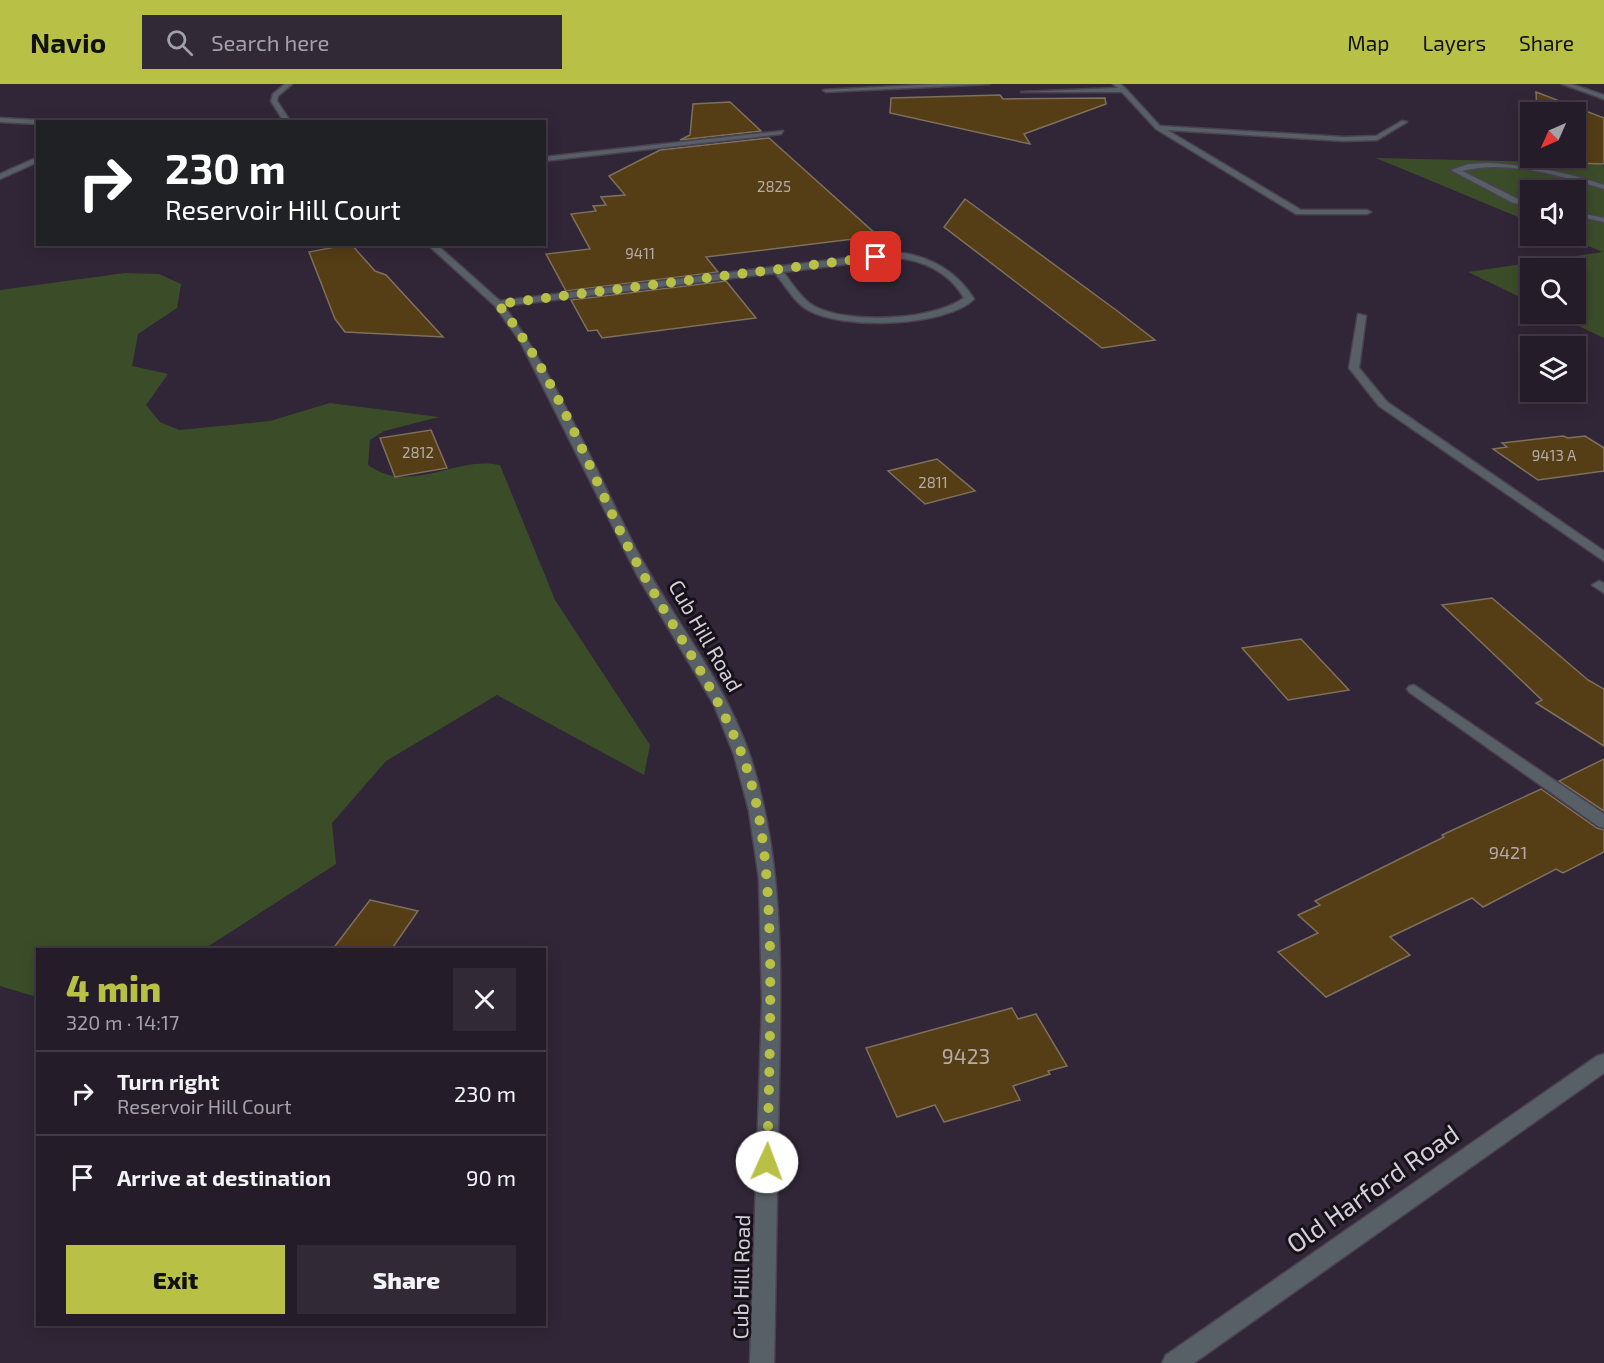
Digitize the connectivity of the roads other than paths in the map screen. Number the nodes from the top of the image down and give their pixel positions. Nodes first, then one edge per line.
1 (289, 84) edge
2 (987, 84) edge
3 (1116, 84) edge
4 (1565, 84) edge
5 (826, 90) dead end
6 (1124, 90) junction
7 (1024, 92) dead end
8 (1604, 97) edge
9 (0, 120) edge
10 (287, 120) edge
11 (36, 122) edge
12 (1404, 122) dead end
13 (1158, 128) junction
14 (781, 132) dead end
15 (546, 159) edge
16 (36, 160) edge
17 (0, 177) edge
18 (1578, 180) edge
19 (1586, 182) edge
20 (1604, 187) edge
21 (1520, 202) edge
22 (1367, 212) dead end
23 (1586, 216) edge
24 (1604, 220) edge
25 (433, 246) edge
26 (777, 270) junction
27 (498, 304) junction
28 (1361, 316) dead end
29 (1604, 557) edge
30 (1414, 689) dead end
31 (1604, 822) edge
32 (1604, 1062) edge
33 (762, 1363) edge
34 (1174, 1363) edge

1 - 10 street
2 - 5 street
3 - 6 street
4 - 8 street
6 - 7 street
6 - 13 street
9 - 11 street
12 - 13 street
13 - 22 street
14 - 15 street
16 - 17 street
18 - 21 street
19 - 20 street
23 - 24 street
25 - 27 street, Cub Hill Road
26 - 26 street
26 - 27 street
27 - 33 street, Cub Hill Road
28 - 29 street
30 - 31 street
32 - 34 street, Old Harford Road

